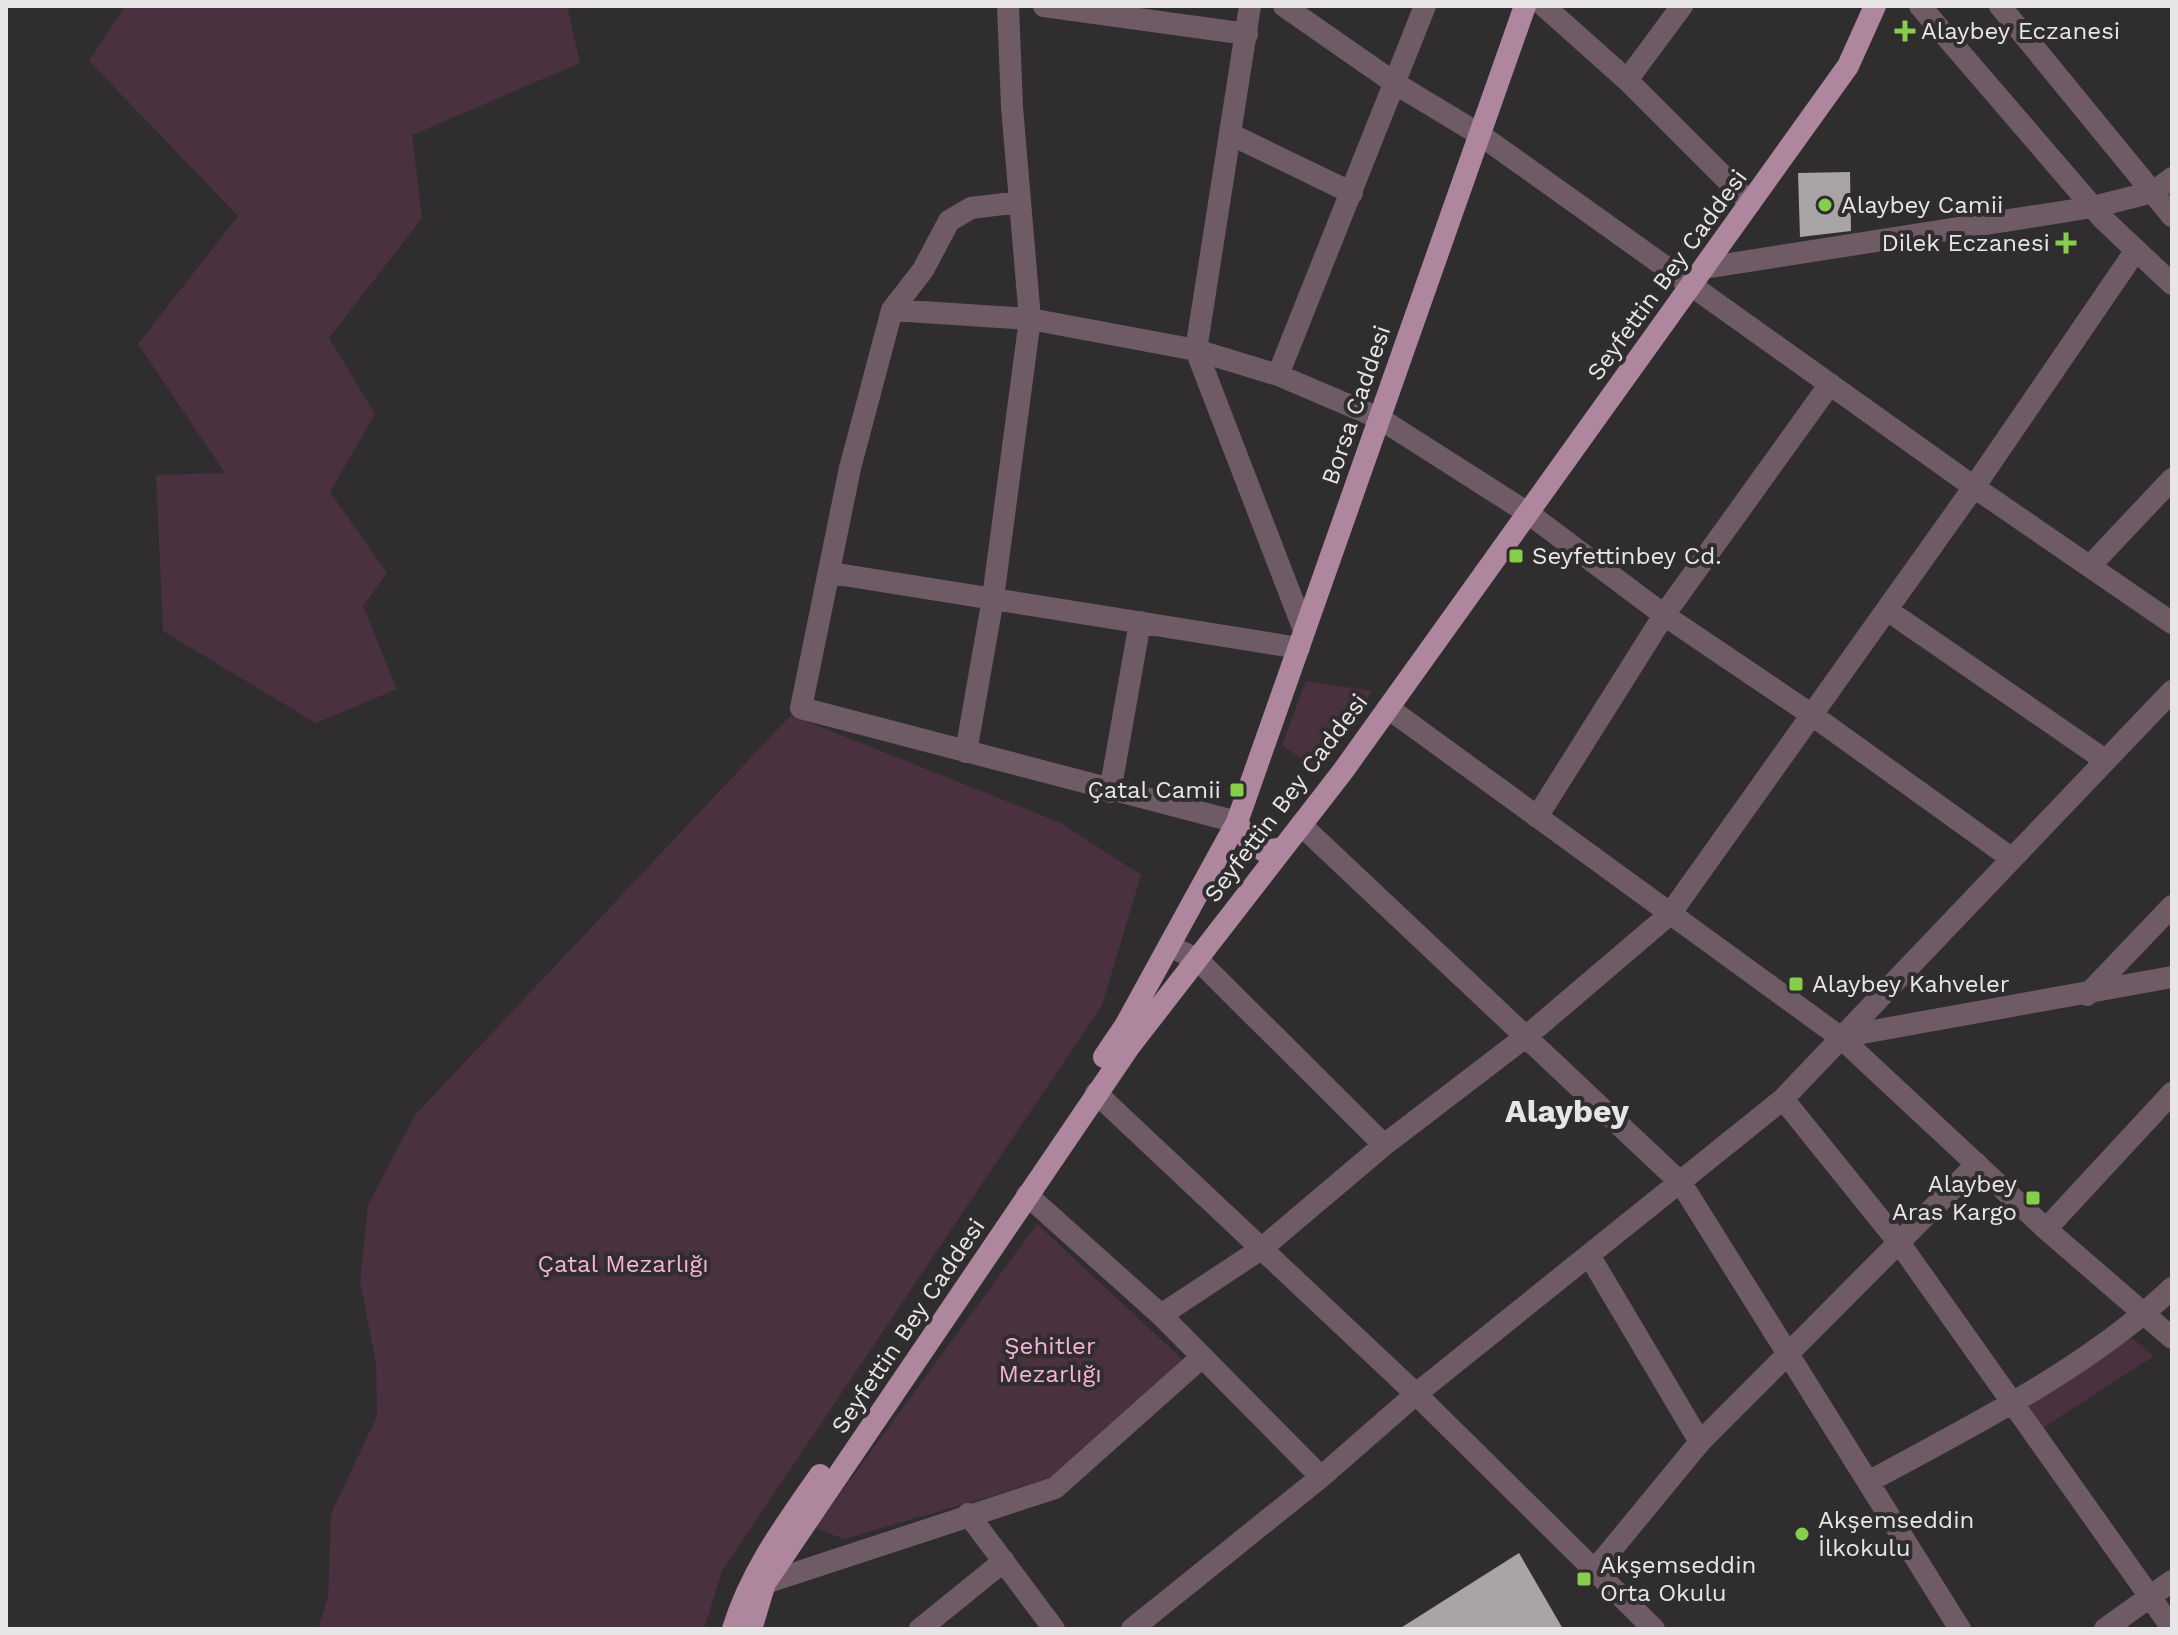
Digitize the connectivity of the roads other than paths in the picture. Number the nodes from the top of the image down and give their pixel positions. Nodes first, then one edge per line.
1 (1008, 6) edge
2 (1044, 6) edge
3 (1250, 6) edge
4 (1284, 6) edge
5 (1425, 6) edge
6 (1525, 6) edge
7 (1544, 6) edge
8 (1682, 6) edge
9 (1875, 6) edge
10 (1920, 6) edge
11 (2000, 6) edge
12 (1247, 34) junction
13 (1627, 80) junction
14 (1396, 84) junction
15 (1479, 134) junction
16 (1232, 135) junction
17 (2172, 178) edge
18 (1352, 193) junction
19 (2162, 194) edge
20 (1020, 202) junction
21 (1750, 203) junction
22 (2093, 207) junction
23 (2172, 216) edge
24 (2136, 250) junction
25 (1698, 276) junction
26 (2172, 284) edge
27 (892, 310) junction
28 (1030, 319) junction
29 (1196, 350) junction
30 (1278, 375) junction
31 (1830, 384) junction
32 (1379, 418) junction
33 (2172, 479) edge
34 (1974, 487) junction
35 (1528, 513) junction
36 (2090, 566) junction
37 (831, 573) junction
38 (993, 598) junction
39 (1887, 610) junction
40 (1664, 615) junction
41 (1140, 622) junction
42 (2172, 623) edge
43 (1301, 639) junction
44 (2172, 691) edge
45 (1388, 708) junction
46 (1812, 715) junction
47 (966, 752) junction
48 (2105, 760) junction
49 (1110, 792) junction
50 (1537, 817) junction
51 (1237, 822) junction
52 (1301, 825) junction
53 (1283, 848) junction
54 (2011, 858) junction
55 (2172, 906) edge
56 (1670, 914) junction
57 (1169, 946) junction
58 (1197, 959) junction
59 (2172, 977) edge
60 (2087, 995) junction
61 (1528, 1035) junction
62 (1840, 1037) junction
63 (1091, 1089) junction
64 (2172, 1093) edge
65 (1783, 1099) junction
66 (1384, 1145) junction
67 (1977, 1164) junction
68 (1681, 1183) junction
69 (1027, 1195) junction
70 (2046, 1229) junction
71 (1900, 1244) junction
72 (1261, 1249) junction
73 (1589, 1255) junction
74 (2172, 1288) edge
75 (1161, 1315) junction
76 (2144, 1315) junction
77 (2172, 1338) edge
78 (1789, 1352) junction
79 (1202, 1357) junction
80 (1416, 1394) junction
81 (2011, 1403) junction
82 (1700, 1442) junction
83 (1321, 1477) junction
84 (1868, 1482) junction
85 (968, 1514) junction
86 (1004, 1561) junction
87 (1593, 1572) junction
88 (2172, 1581) edge
89 (765, 1583) junction
90 (2150, 1597) junction
91 (2172, 1628) edge
92 (733, 1629) edge
93 (751, 1629) edge
94 (920, 1629) edge
95 (1054, 1629) edge
96 (1132, 1629) edge
97 (1654, 1629) edge
98 (1960, 1629) edge
99 (2105, 1629) edge

1 - 20 street
2 - 12 street
3 - 12 street
4 - 14 street
5 - 14 street
6 - 15 main road, Borsa Caddesi
7 - 13 street
8 - 13 street
9 - 21 main road, Seyfettin Bey Caddesi
10 - 22 street
11 - 19 street
12 - 16 street
13 - 21 street
14 - 15 street
14 - 18 street
15 - 25 street
15 - 32 main road, Borsa Caddesi
16 - 18 street
16 - 29 street
17 - 19 street
18 - 30 street
19 - 22 street
19 - 23 street
20 - 27 street
20 - 28 street
21 - 25 main road, Seyfettin Bey Caddesi
22 - 24 street
22 - 25 street
24 - 26 street
24 - 34 street
25 - 31 street
25 - 35 main road, Seyfettin Bey Caddesi
27 - 28 street
27 - 37 street
28 - 29 street
28 - 38 street
29 - 30 street
29 - 43 street
30 - 32 street
31 - 34 street
31 - 40 street
32 - 35 street
32 - 43 main road, Borsa Caddesi
33 - 36 street
34 - 36 street
34 - 39 street
35 - 40 street
35 - 45 main road, Seyfettin Bey Caddesi
36 - 42 street
37 - 38 street
37 - 47 street
38 - 41 street
38 - 47 street
39 - 46 street
39 - 48 street
40 - 46 street
40 - 50 street
41 - 43 street
41 - 49 street
43 - 51 main road, Borsa Caddesi
44 - 48 street
45 - 50 street
45 - 52 main road, Seyfettin Bey Caddesi
46 - 54 street
46 - 56 street
47 - 49 street
48 - 54 street
49 - 51 street
50 - 56 street
51 - 53 main road
51 - 57 main road, Seyfettin Bey Caddesi
52 - 53 main road, Seyfettin Bey Caddesi
52 - 61 street
53 - 58 main road, Seyfettin Bey Caddesi
54 - 62 street
55 - 60 street
56 - 61 street
56 - 62 street
57 - 58 street
57 - 63 main road, Seyfettin Bey Caddesi
58 - 63 main road, Seyfettin Bey Caddesi
58 - 66 street
59 - 60 street
60 - 62 street
61 - 66 street
61 - 68 street
62 - 65 street
62 - 67 street
63 - 69 main road, Seyfettin Bey Caddesi
63 - 72 street
63 - 92 main road, Seyfettin Bey Caddesi
64 - 70 street
65 - 68 street
65 - 71 street
66 - 72 street
67 - 70 street
67 - 71 street
68 - 73 street
68 - 78 street
69 - 75 street
69 - 89 main road, Seyfettin Bey Caddesi
70 - 76 street
71 - 78 street
71 - 81 street
72 - 75 street
72 - 80 street
73 - 80 street
73 - 82 street
74 - 76 street
75 - 79 street
76 - 77 street
76 - 81 street
78 - 82 street
78 - 84 street
79 - 83 street
79 - 85 street
80 - 83 street
80 - 87 street
81 - 84 street
81 - 90 street
82 - 87 street
83 - 96 street
84 - 98 street
85 - 86 street
85 - 89 street
86 - 94 street
86 - 95 street
87 - 97 street
88 - 90 street
89 - 93 main road, Seyfettin Bey Caddesi
90 - 91 street
90 - 99 street

